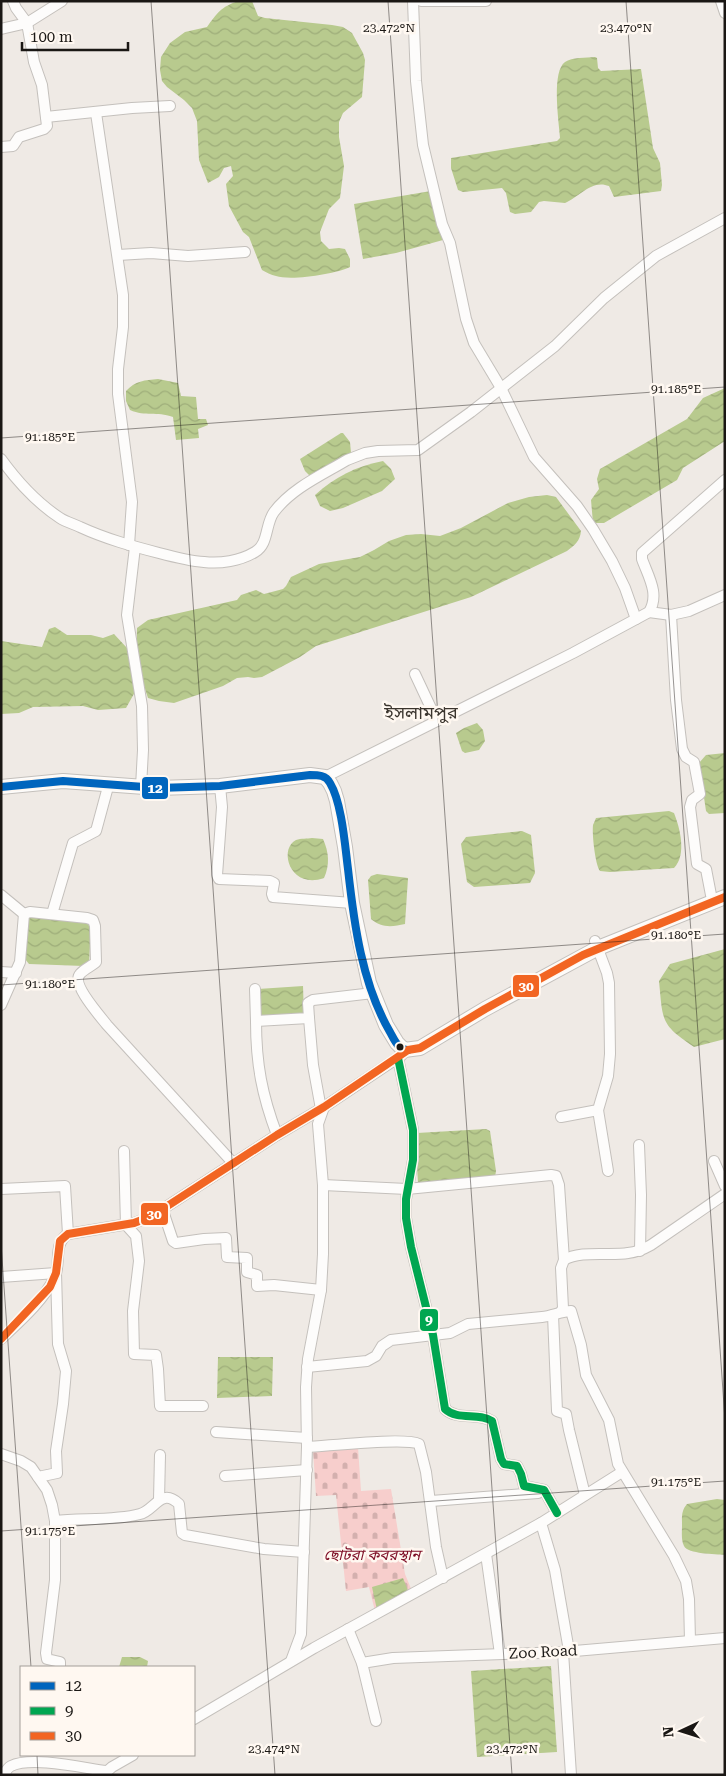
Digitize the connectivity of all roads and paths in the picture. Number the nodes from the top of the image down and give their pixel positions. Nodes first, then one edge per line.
1 (13, 1) edge
2 (62, 1) edge
3 (413, 1) edge
4 (420, 1) edge
5 (486, 1) edge
6 (720, 1) edge
7 (725, 13) edge
8 (27, 23) junction
9 (1, 30) edge
10 (170, 106) dead end
11 (96, 113) junction
12 (46, 118) junction
13 (1, 147) edge
14 (725, 218) edge
15 (245, 252) dead end
16 (118, 255) junction
17 (501, 388) junction
18 (1, 459) edge
19 (725, 480) edge
20 (132, 546) junction
21 (725, 596) edge
22 (649, 612) junction
23 (671, 616) junction
24 (636, 619) junction
25 (415, 674) dead end
26 (437, 721) junction
27 (324, 777) junction
28 (109, 783) junction
29 (220, 786) junction
30 (141, 787) junction
31 (1, 788) edge
32 (725, 889) edge
33 (1, 894) edge
34 (711, 894) junction
35 (725, 897) edge
36 (352, 903) junction
37 (24, 914) junction
38 (52, 914) junction
39 (597, 944) junction
40 (1, 972) edge
41 (16, 973) junction
42 (255, 989) dead end
43 (373, 993) junction
44 (1, 1005) edge
45 (309, 1018) junction
46 (256, 1021) junction
47 (403, 1054) junction
48 (322, 1108) junction
49 (598, 1110) junction
50 (561, 1117) dead end
51 (305, 1118) junction
52 (318, 1124) junction
53 (277, 1135) junction
54 (639, 1145) dead end
55 (124, 1151) dead end
56 (714, 1161) dead end
57 (234, 1164) junction
58 (608, 1171) dead end
59 (323, 1185) junction
60 (725, 1186) edge
61 (1, 1189) edge
62 (408, 1189) junction
63 (725, 1194) edge
64 (163, 1211) junction
65 (126, 1225) junction
66 (68, 1234) junction
67 (640, 1251) junction
68 (564, 1260) junction
69 (56, 1273) junction
70 (1, 1277) edge
71 (321, 1290) junction
72 (562, 1313) junction
73 (433, 1335) junction
74 (1, 1340) edge
75 (307, 1367) junction
76 (203, 1406) dead end
77 (216, 1432) dead end
78 (307, 1443) junction
79 (1, 1454) edge
80 (160, 1456) dead end
81 (307, 1470) junction
82 (622, 1472) junction
83 (225, 1476) dead end
84 (38, 1477) junction
85 (547, 1493) junction
86 (585, 1496) junction
87 (159, 1500) junction
88 (430, 1501) junction
89 (557, 1513) junction
90 (55, 1521) junction
91 (541, 1523) junction
92 (304, 1552) junction
93 (486, 1554) junction
94 (443, 1578) junction
95 (348, 1629) junction
96 (301, 1634) junction
97 (725, 1638) edge
98 (690, 1642) junction
99 (314, 1648) junction
100 (566, 1652) junction
101 (500, 1654) junction
102 (291, 1661) junction
103 (362, 1663) junction
104 (60, 1666) edge
105 (195, 1718) edge
106 (376, 1721) dead end
107 (131, 1756) edge
108 (36, 1758) edge
109 (105, 1773) edge
110 (4, 1775) edge
111 (571, 1775) edge

1 - 8 street
2 - 8 street
3 - 17 street
4 - 5 street
6 - 7 street
8 - 9 street
8 - 12 street
10 - 11 street
11 - 12 street
11 - 16 street
12 - 13 street
14 - 17 street
15 - 16 street
16 - 20 street
17 - 20 street
17 - 24 street
18 - 20 street
19 - 22 street
20 - 30 street
21 - 23 street
22 - 23 street
22 - 24 street
23 - 34 street
24 - 26 street
25 - 26 street
26 - 27 street
27 - 29 highway
27 - 36 highway
28 - 30 highway
28 - 31 highway
28 - 38 street
29 - 30 highway
29 - 36 street
32 - 34 highway
33 - 37 street
34 - 39 highway
35 - 39 highway
36 - 43 highway
37 - 38 street
37 - 41 street
38 - 57 street
39 - 47 highway
39 - 49 street
40 - 41 street
41 - 44 street
42 - 46 street
43 - 45 street
43 - 47 highway
45 - 46 street
45 - 48 street
46 - 53 street
47 - 48 street
47 - 62 street
48 - 51 street
48 - 52 street
49 - 50 street
49 - 58 street
51 - 52 street
51 - 53 street
52 - 59 street
53 - 57 street
54 - 67 street
55 - 65 street
56 - 60 street
57 - 64 street
59 - 62 street
59 - 71 street
61 - 66 street
62 - 68 street
62 - 73 street
63 - 67 street
64 - 65 street
64 - 71 street
65 - 66 street
65 - 76 street
66 - 69 street
67 - 68 street
68 - 72 street
69 - 70 street
69 - 74 street
69 - 84 street
71 - 75 street
72 - 73 street
72 - 82 street
72 - 86 street
73 - 75 street
73 - 85 street
75 - 78 street
77 - 78 street
78 - 81 street
78 - 88 street
79 - 84 street
80 - 87 street
81 - 83 street
81 - 92 street
82 - 86 street
82 - 98 street
84 - 90 street
85 - 88 street
85 - 89 street
86 - 89 street
87 - 90 street
87 - 92 street
88 - 94 street
89 - 91 street
90 - 104 street
91 - 93 street
91 - 100 street
92 - 96 street
93 - 94 street
93 - 101 street
94 - 95 street
95 - 99 street
95 - 103 street
96 - 99 street
96 - 102 street
97 - 98 street, Zoo Road
98 - 100 street, Zoo Road
99 - 102 street
100 - 101 street, Zoo Road
100 - 111 street
101 - 103 street, Zoo Road
102 - 105 street
103 - 106 street
107 - 109 street
108 - 109 street
108 - 110 street

